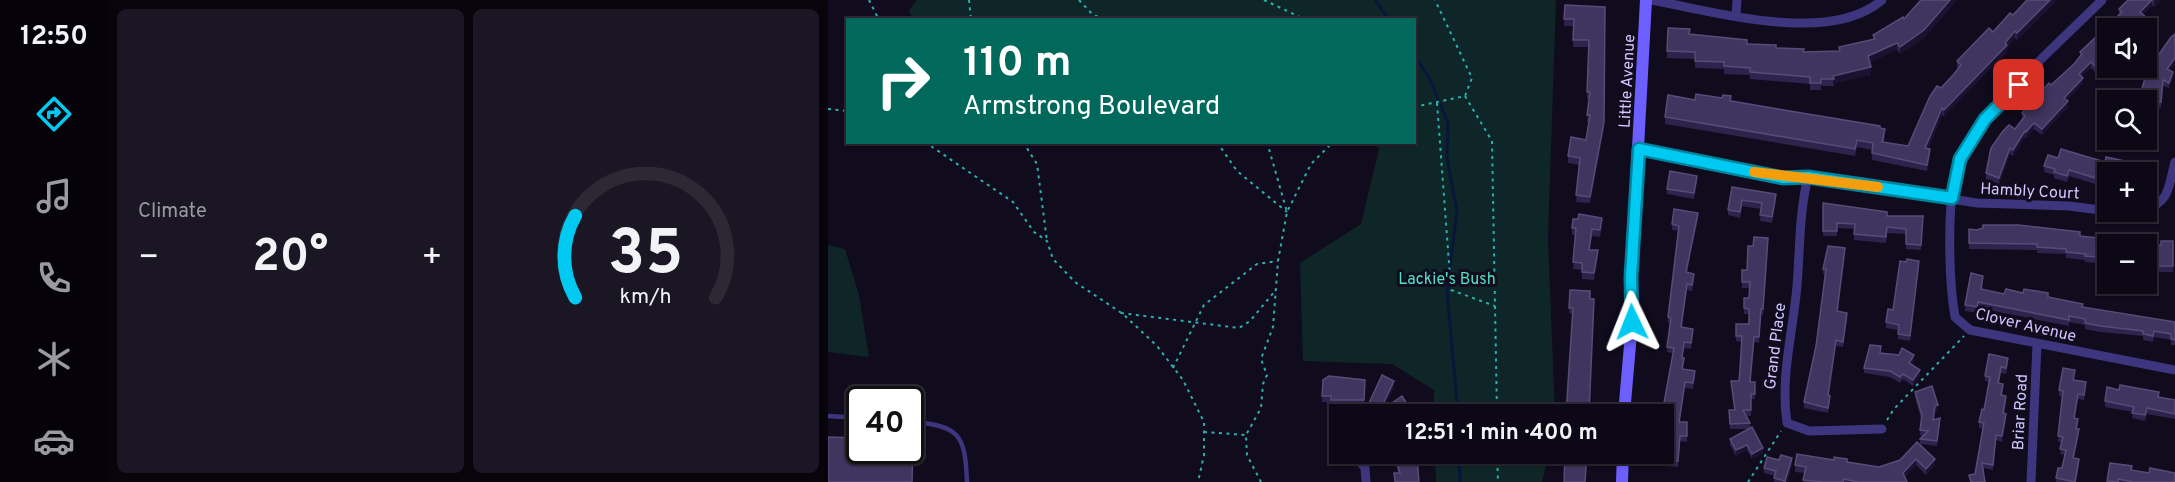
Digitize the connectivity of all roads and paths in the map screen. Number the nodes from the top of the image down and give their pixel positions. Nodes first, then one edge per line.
1 (869, 0) edge
2 (969, 0) edge
3 (1079, 0) edge
4 (1264, 0) edge
5 (1435, 0) edge
6 (1648, 0) edge
7 (1737, 0) edge
8 (1882, 0) edge
9 (2102, 0) edge
10 (1736, 15) junction
11 (878, 18) edge
12 (971, 18) edge
13 (1103, 18) edge
14 (1302, 18) edge
15 (1465, 96) junction
16 (1437, 103) junction
17 (1416, 107) edge
18 (828, 109) edge
19 (846, 111) edge
20 (928, 144) edge
21 (1024, 144) edge
22 (1217, 144) edge
23 (1267, 144) edge
24 (1331, 144) edge
25 (1639, 149) junction
26 (2175, 162) edge
27 (1808, 177) junction
28 (1952, 198) junction
29 (2157, 206) edge
30 (2097, 210) edge
31 (1287, 212) junction
32 (1047, 241) junction
33 (1278, 261) junction
34 (1275, 291) junction
35 (1495, 306) junction
36 (1121, 313) junction
37 (1197, 323) junction
38 (1970, 330) junction
39 (2037, 344) junction
40 (1173, 368) junction
41 (2175, 370) edge
42 (1497, 404) edge
43 (1625, 404) edge
44 (828, 416) edge
45 (846, 417) edge
46 (924, 423) edge
47 (1787, 423) junction
48 (1882, 429) joint
49 (1204, 432) junction
50 (1246, 435) junction
51 (1362, 464) edge
52 (1497, 464) edge
53 (1623, 464) edge
54 (967, 482) edge
55 (1197, 482) edge
56 (1261, 482) edge
57 (1365, 482) edge
58 (1498, 482) edge
59 (1622, 482) edge
60 (1749, 482) edge
61 (2031, 482) edge

1 - 11 path
2 - 12 path
3 - 13 path
4 - 14 path
5 - 15 path
6 - 10 street
6 - 25 street, Little Avenue
7 - 10 street
8 - 10 street
9 - 28 street, Clover Avenue
15 - 16 path
15 - 35 path
16 - 17 path
16 - 35 path
18 - 19 path
20 - 32 path
21 - 32 path
22 - 31 path
23 - 31 path
24 - 31 path
25 - 27 street, Hambly Court
25 - 43 street, Little Avenue
26 - 29 street
27 - 28 street, Hambly Court
27 - 47 street, Grand Place
28 - 30 street, Hambly Court
28 - 38 street, Clover Avenue
31 - 33 path
32 - 36 path
33 - 34 path
33 - 37 path
34 - 37 path
34 - 50 path
35 - 42 path
36 - 37 path
36 - 40 path
37 - 40 path
38 - 39 street, Clover Avenue
38 - 48 path
39 - 41 street, Clover Avenue
39 - 61 street, Briar Road
40 - 49 path
44 - 45 lane
46 - 54 lane
47 - 48 street
47 - 60 path
49 - 50 path
49 - 55 path
50 - 56 path
51 - 57 street
52 - 58 path
53 - 59 street

